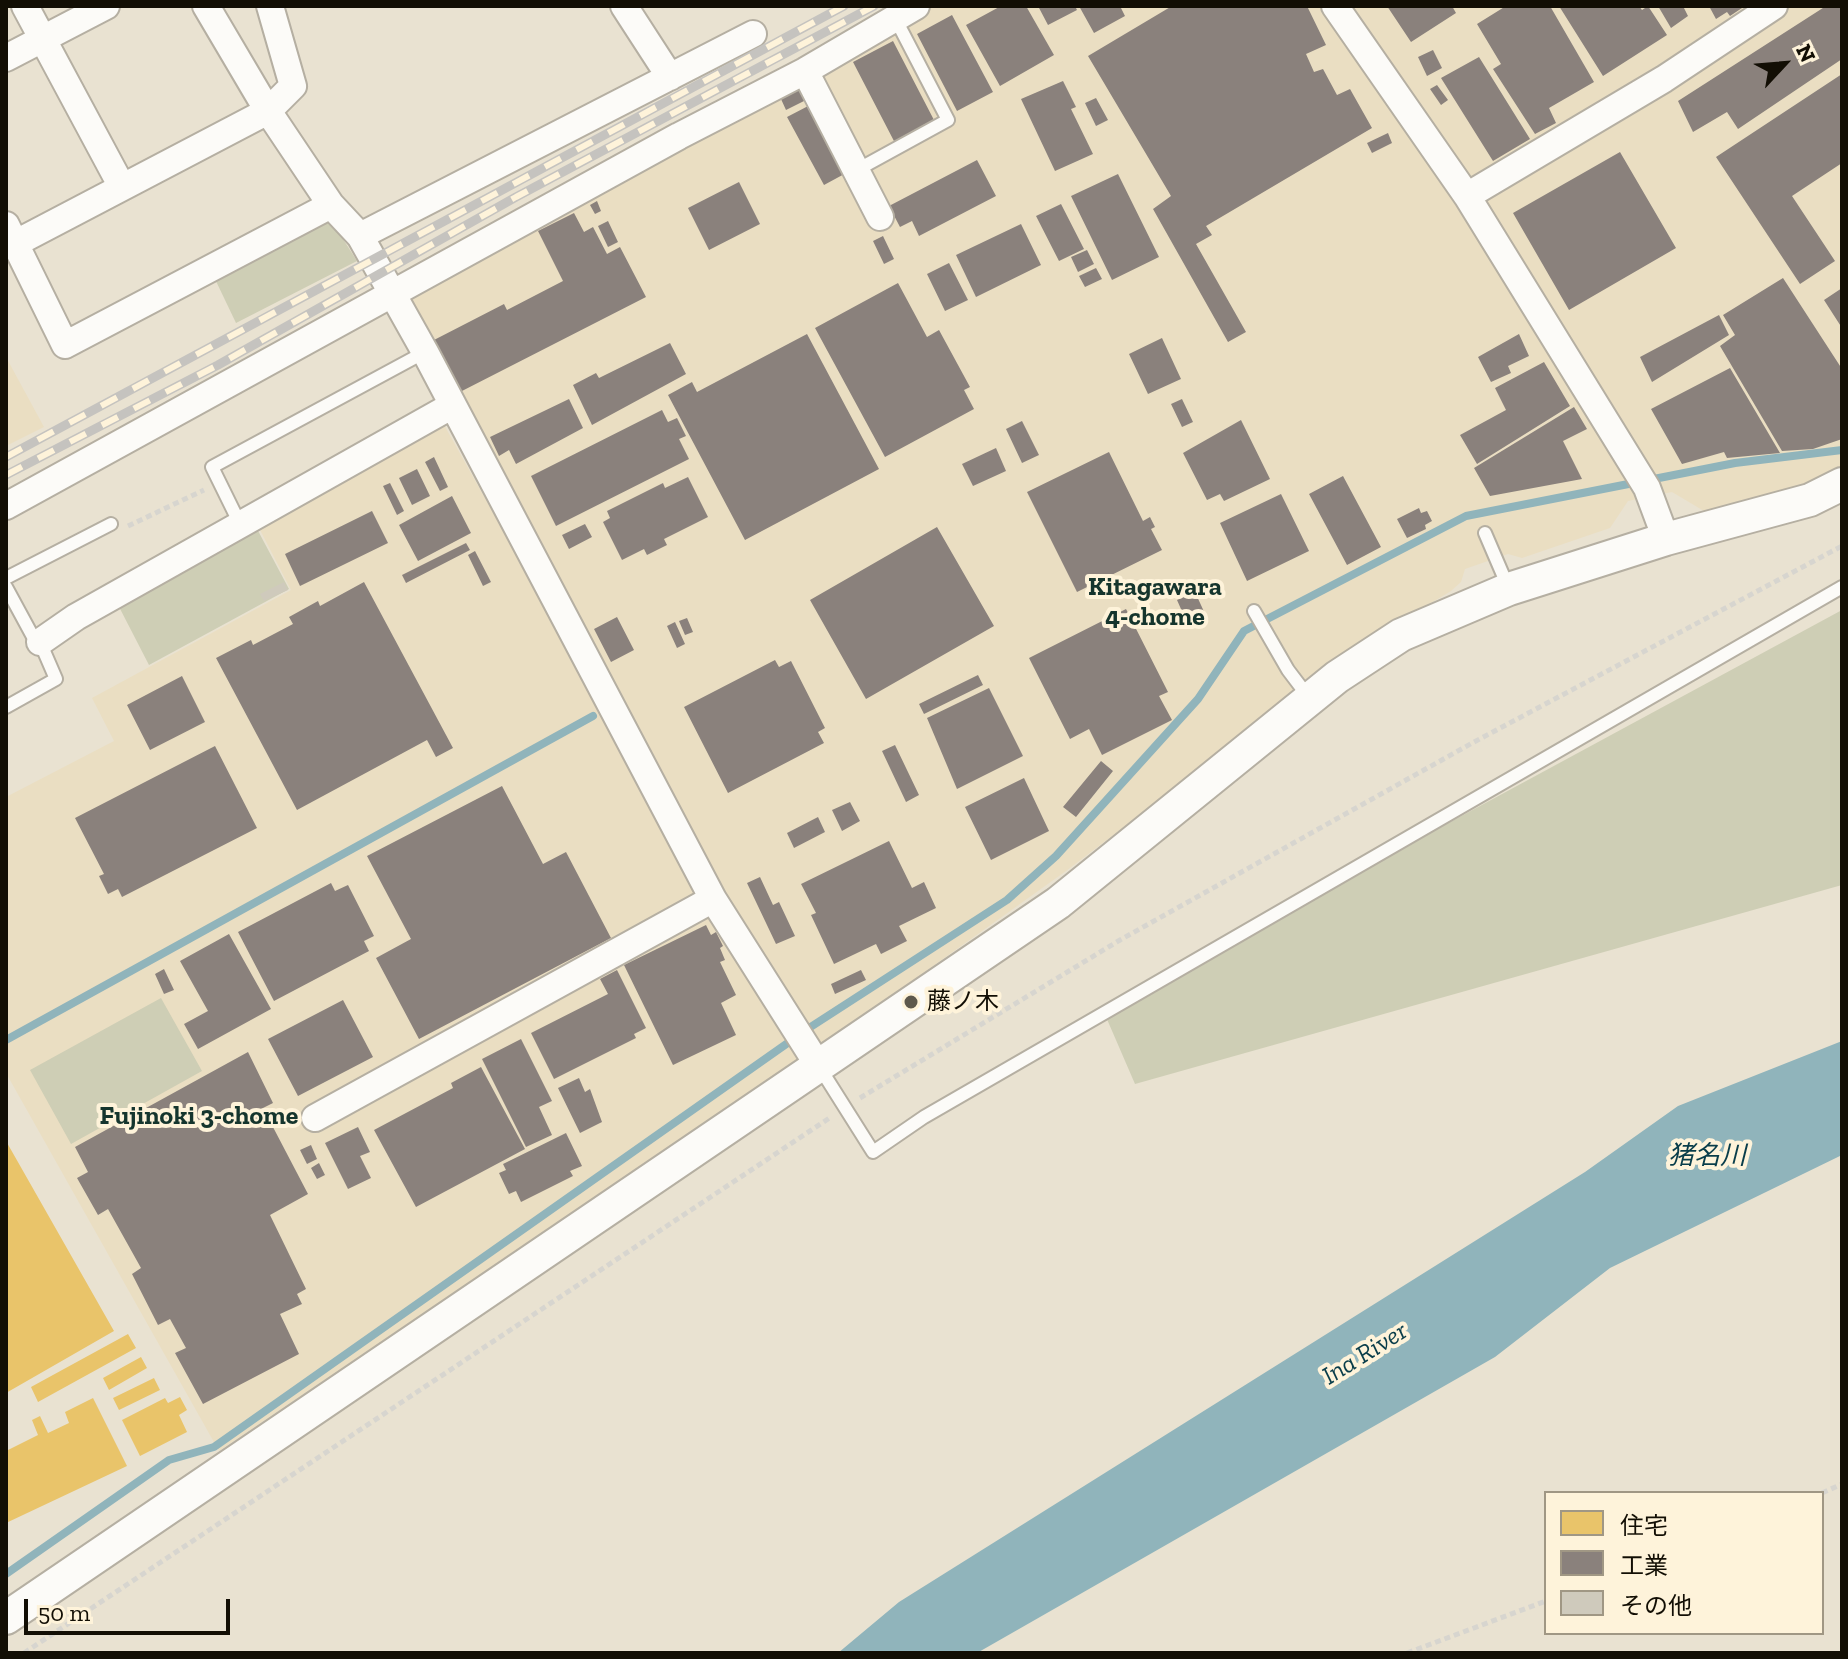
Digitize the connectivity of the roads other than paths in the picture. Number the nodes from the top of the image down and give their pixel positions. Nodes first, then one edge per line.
1 (25, 6) edge
2 (106, 6) edge
3 (206, 6) edge
4 (270, 6) edge
5 (624, 6) edge
6 (1335, 6) edge
7 (1774, 6) edge
8 (906, 12) edge
9 (753, 34) dead end
10 (42, 40) junction
11 (6, 58) edge
12 (805, 71) junction
13 (670, 77) junction
14 (268, 111) junction
15 (855, 171) junction
16 (122, 187) junction
17 (1467, 196) junction
18 (331, 205) junction
19 (880, 217) dead end
20 (11, 234) edge
21 (360, 236) junction
22 (392, 294) junction
23 (425, 352) junction
24 (453, 405) junction
25 (1842, 484) edge
26 (6, 506) edge
27 (111, 524) road end
28 (241, 526) junction
29 (1485, 533) dead end
30 (1666, 539) junction
31 (6, 578) edge
32 (6, 587) edge
33 (1842, 587) edge
34 (1509, 589) junction
35 (1254, 611) dead end
36 (40, 642) junction
37 (1310, 699) junction
38 (6, 707) edge
39 (713, 899) junction
40 (818, 1065) junction
41 (315, 1118) dead end
42 (6, 1618) edge

1 - 10 street
2 - 10 street
3 - 14 street
4 - 14 street
5 - 13 street
6 - 17 street
7 - 17 street
8 - 12 street
8 - 15 lane
9 - 13 street
10 - 11 street
10 - 16 street
12 - 15 street
12 - 22 street
13 - 21 street
14 - 16 street
14 - 18 street
15 - 19 street
16 - 20 street
17 - 30 street
18 - 20 street
18 - 21 street
21 - 22 street
22 - 23 street
22 - 26 street
23 - 24 street
23 - 28 lane
24 - 28 street
24 - 39 street
25 - 30 street
27 - 31 lane
28 - 36 street
29 - 34 lane
30 - 34 street
32 - 36 lane
33 - 40 lane
34 - 37 street
35 - 37 lane
36 - 38 lane
37 - 40 street
39 - 40 street
39 - 41 street
40 - 42 street

